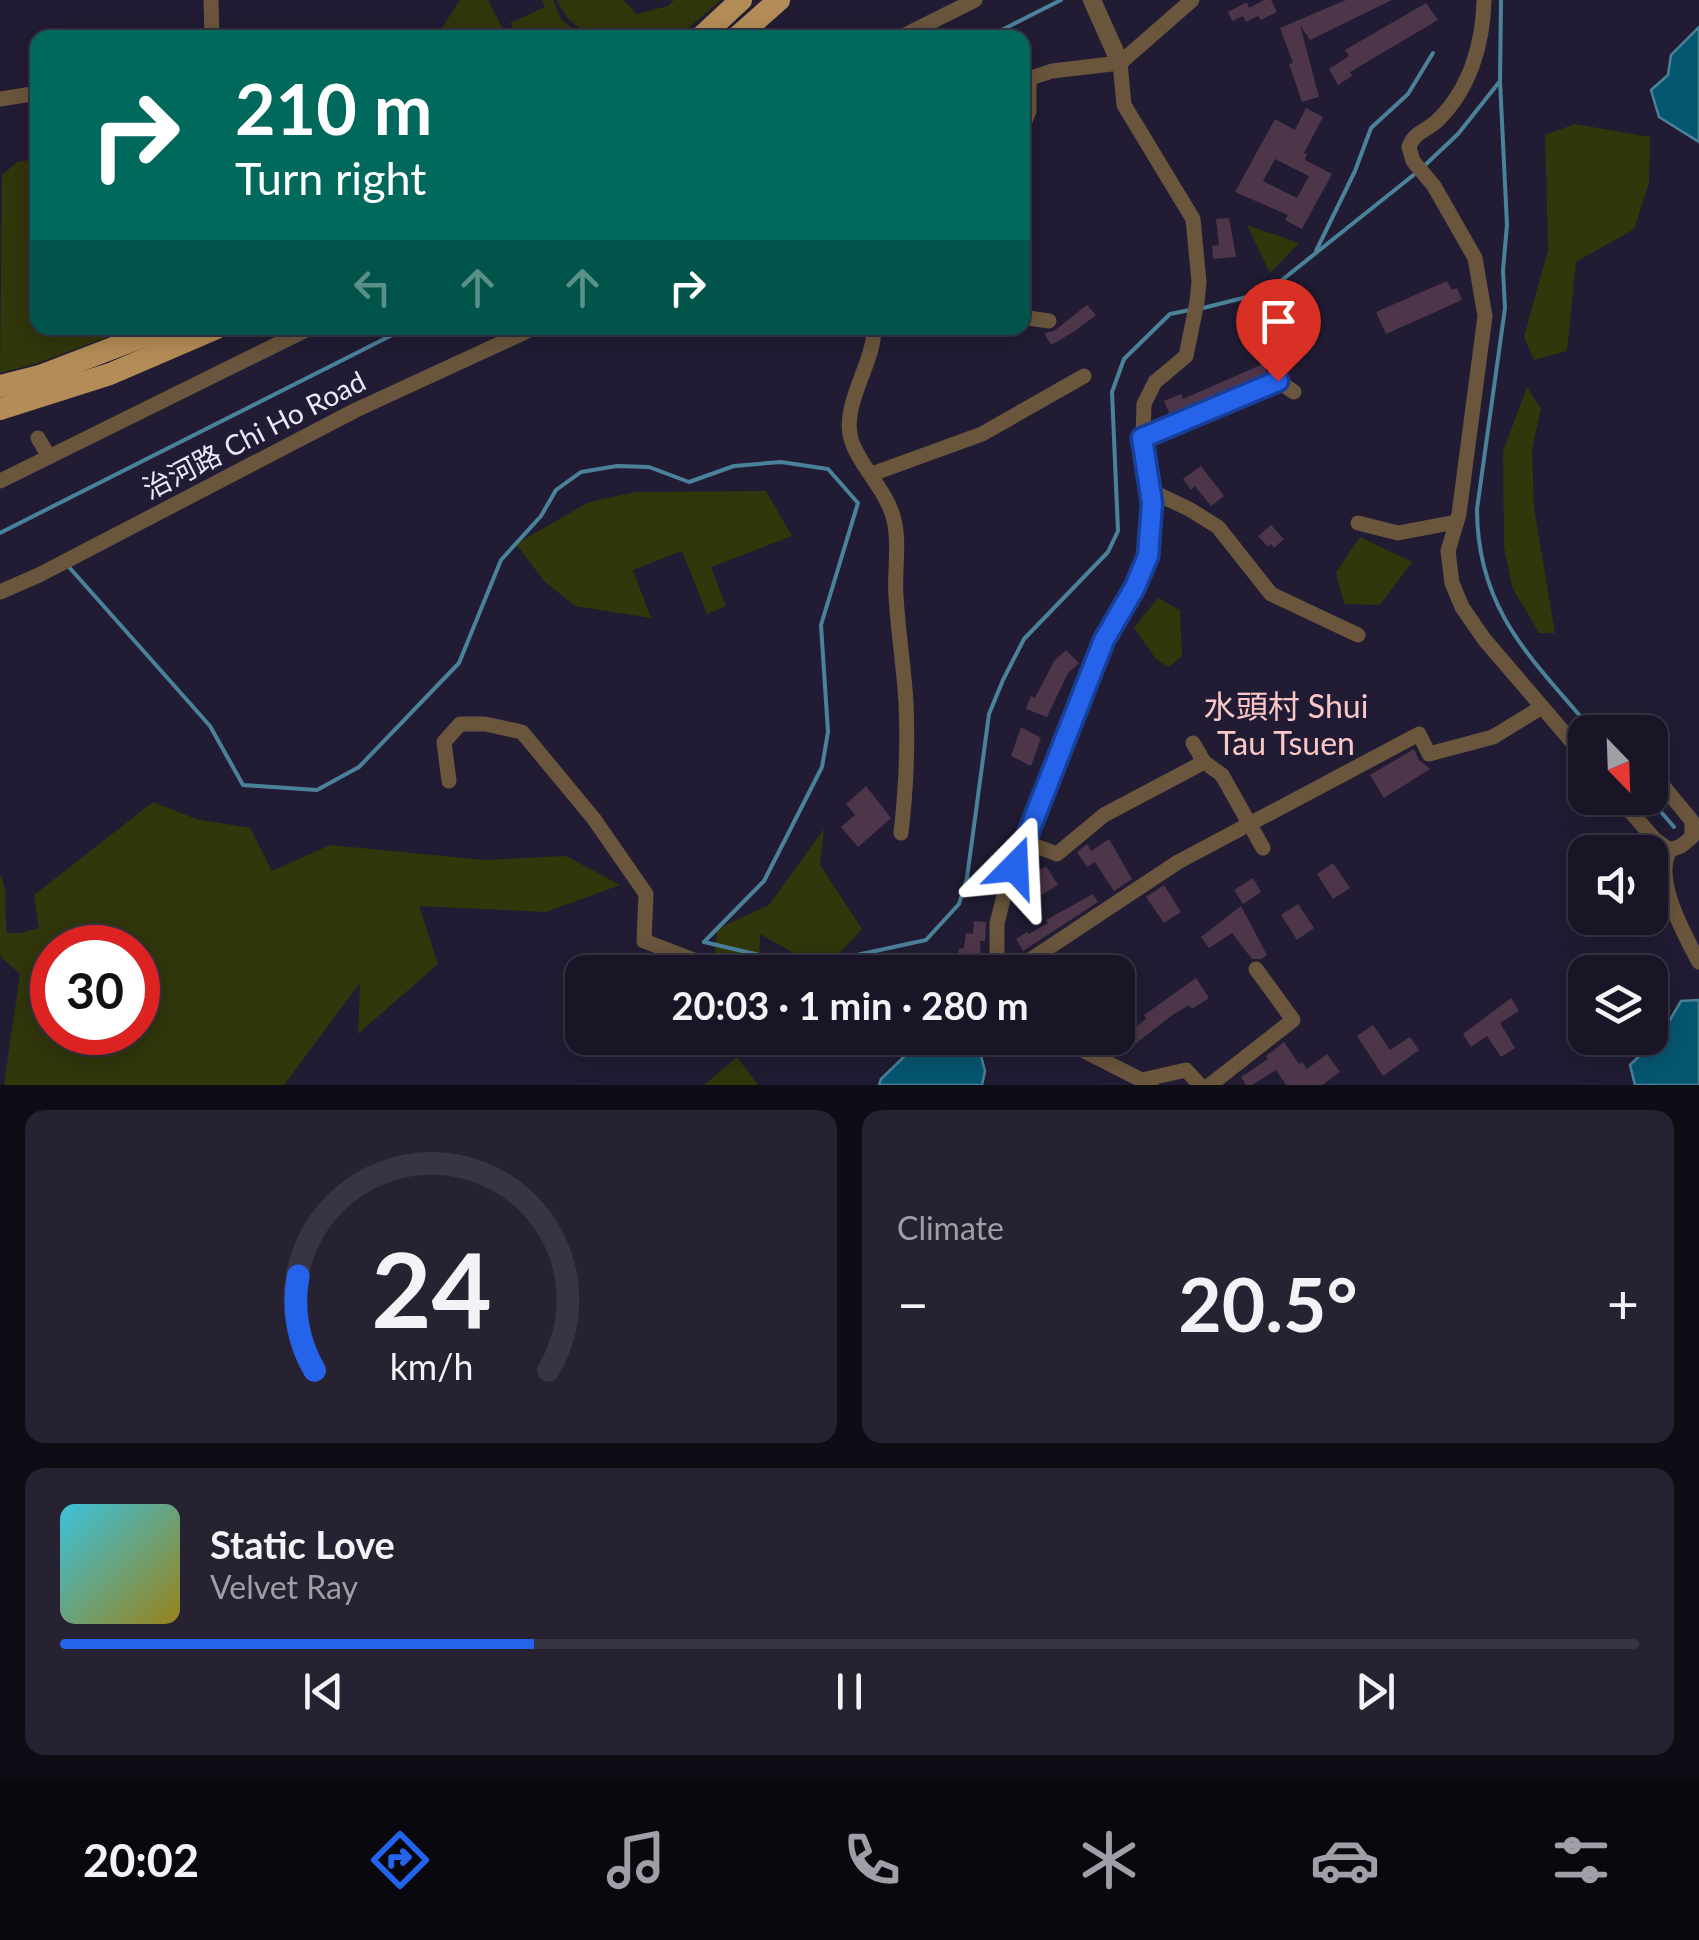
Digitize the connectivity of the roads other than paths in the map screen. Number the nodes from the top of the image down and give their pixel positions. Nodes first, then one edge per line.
1 (211, 0) edge
2 (741, 0) edge
3 (779, 0) edge
4 (975, 0) edge
5 (1092, 0) edge
6 (1192, 0) edge
7 (1484, 0) edge
8 (212, 30) edge
9 (709, 30) edge
10 (745, 30) edge
11 (915, 30) edge
12 (1120, 62) junction
13 (1030, 79) edge
14 (30, 95) edge
15 (0, 99) edge
16 (1030, 318) edge
17 (1050, 320) dead end
18 (147, 335) edge
19 (200, 335) edge
20 (296, 335) edge
21 (519, 335) edge
22 (874, 335) edge
23 (1084, 376) dead end
24 (0, 386) edge
25 (1294, 392) dead end
26 (0, 409) edge
27 (38, 438) dead end
28 (1142, 438) junction
29 (48, 456) junction
30 (872, 474) junction
31 (0, 481) edge
32 (1150, 491) junction
33 (1456, 522) junction
34 (1358, 524) dead end
35 (0, 592) edge
36 (1358, 635) dead end
37 (1542, 707) junction
38 (1568, 737) edge
39 (1193, 743) dead end
40 (1204, 762) junction
41 (449, 781) dead end
42 (1668, 792) edge
43 (1635, 815) edge
44 (1249, 826) junction
45 (901, 834) dead end
46 (1025, 842) junction
47 (1263, 848) dead end
48 (1670, 850) junction
49 (681, 955) edge
50 (998, 955) edge
51 (1038, 955) edge
52 (1699, 962) edge
53 (1256, 969) dead end
54 (1093, 1055) edge
55 (1146, 1082) edge
56 (1200, 1085) edge
57 (1210, 1085) edge

1 - 8 street
2 - 9 main road
3 - 10 main road
4 - 11 street
5 - 12 street
6 - 12 street
7 - 33 street
12 - 13 street
12 - 28 street
14 - 15 street
16 - 17 street
18 - 24 main road
19 - 26 main road
20 - 29 street
21 - 35 street, 治河路 Chi Ho Road
22 - 30 street
23 - 30 street
25 - 28 street
27 - 29 street
28 - 32 street
29 - 31 street
30 - 45 street
32 - 36 street
32 - 46 street
33 - 34 street
33 - 37 street
37 - 38 street
37 - 44 street
39 - 40 street
40 - 44 street
40 - 46 street
41 - 49 street
42 - 48 street
43 - 48 street
44 - 47 street
44 - 51 street
46 - 50 street
48 - 52 street
53 - 57 street
54 - 55 street
55 - 56 street

